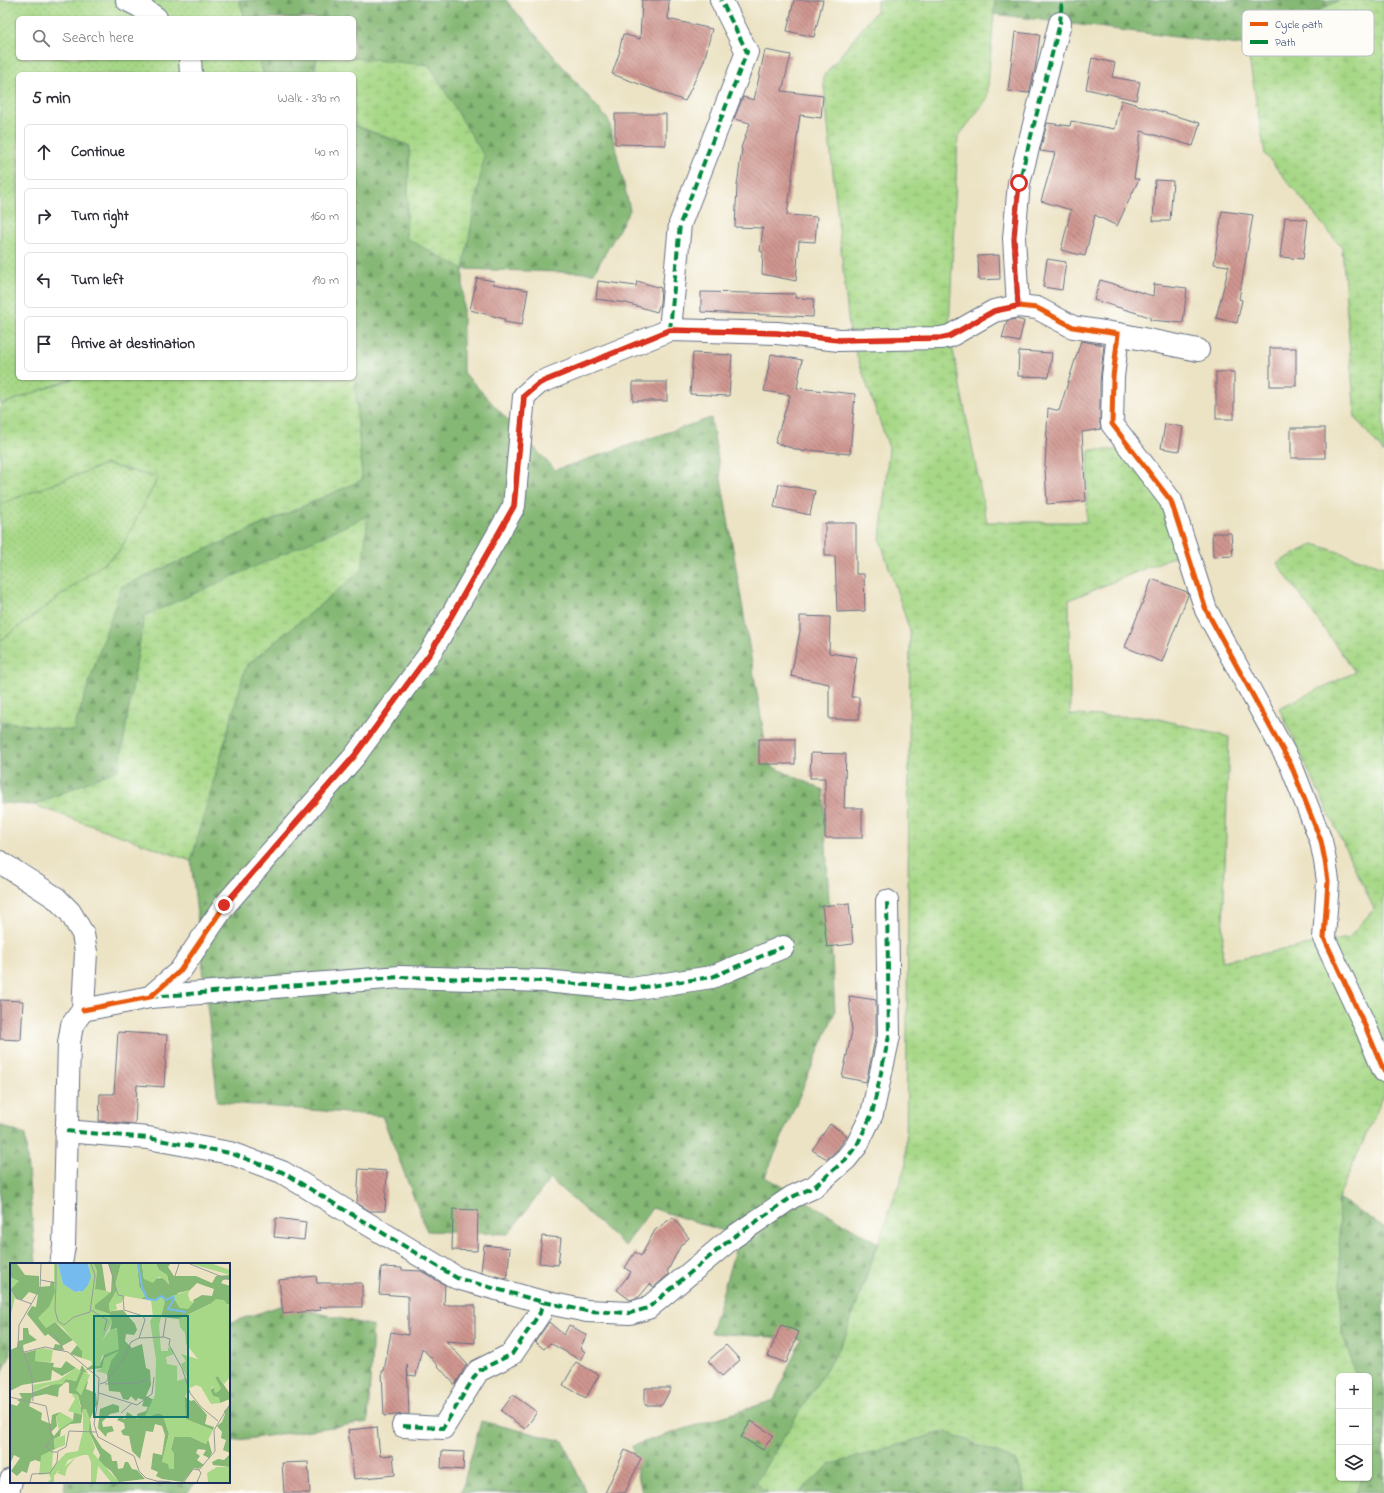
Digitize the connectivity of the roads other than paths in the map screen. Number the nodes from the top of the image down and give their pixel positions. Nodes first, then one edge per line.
1 (127, 0) edge
2 (721, 0) edge
3 (153, 16) edge
4 (1060, 23) dead end
5 (190, 60) edge
6 (191, 72) edge
7 (1018, 306) junction
8 (670, 330) junction
9 (1118, 334) junction
10 (1198, 350) dead end
11 (0, 862) edge
12 (887, 901) dead end
13 (783, 947) dead end
14 (150, 997) junction
15 (82, 1010) junction
16 (1384, 1071) edge
17 (66, 1131) junction
18 (61, 1263) edge
19 (543, 1302) junction
20 (403, 1426) dead end
21 (10, 1483) edge
22 (8, 1493) edge

1 - 3 street
2 - 8 street
4 - 7 street
5 - 6 street
7 - 8 street
7 - 9 street
8 - 14 street
9 - 10 street
9 - 16 street
11 - 15 street
12 - 19 street
13 - 14 street
14 - 15 street
15 - 17 street
17 - 18 street
17 - 19 street
19 - 20 street
21 - 22 street

